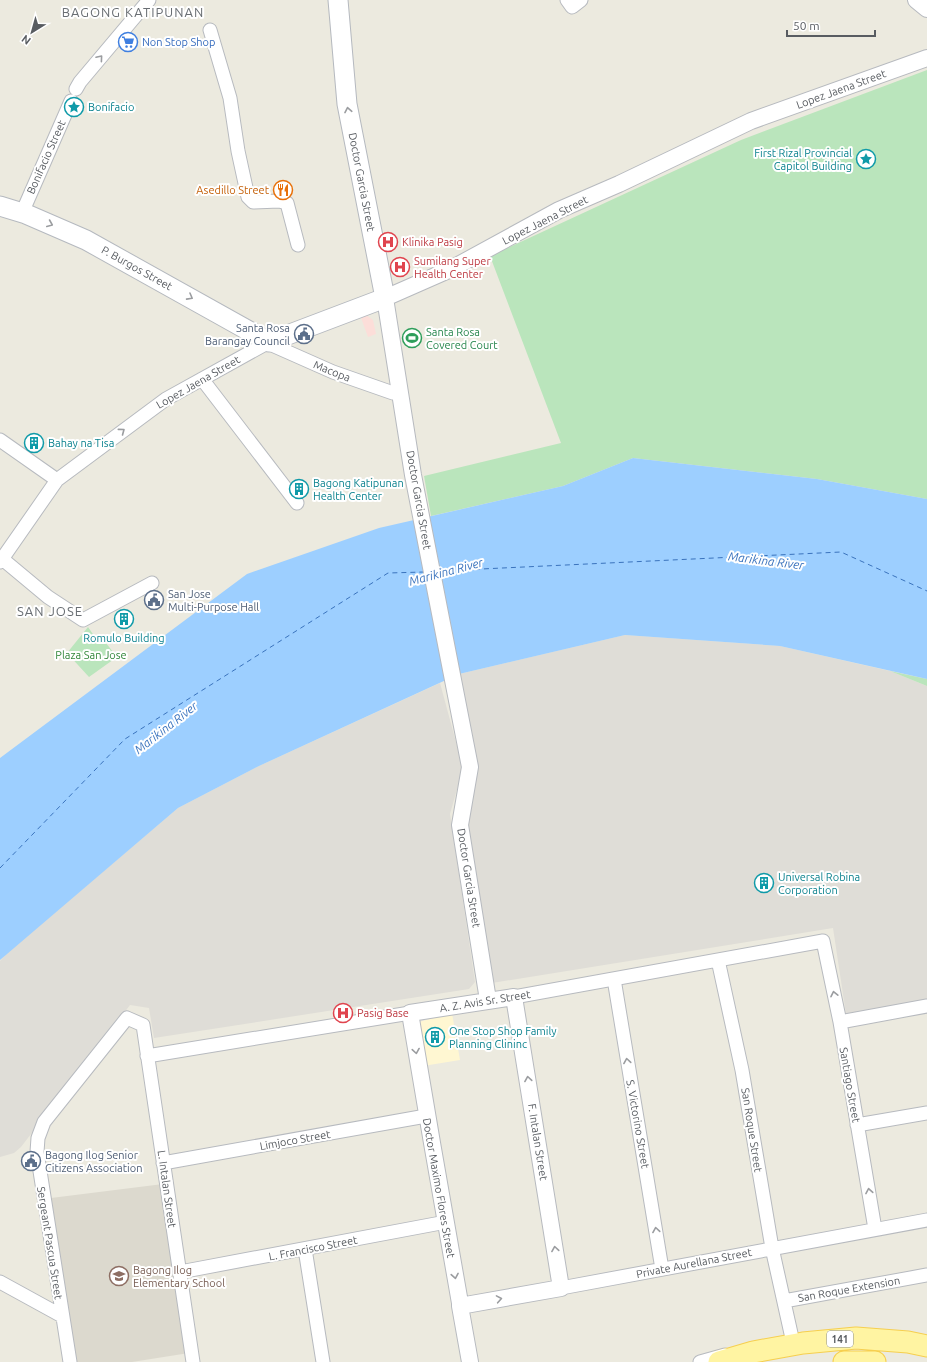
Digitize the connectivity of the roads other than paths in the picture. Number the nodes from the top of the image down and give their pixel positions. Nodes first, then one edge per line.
1 (149, 0) edge
2 (338, 0) edge
3 (916, 0) edge
4 (927, 9) edge
5 (210, 30) dead end
6 (927, 58) edge
7 (0, 206) edge
8 (22, 213) junction
9 (298, 245) dead end
10 (380, 272) junction
11 (385, 298) junction
12 (358, 309) junction
13 (271, 344) junction
14 (202, 379) junction
15 (393, 393) dead end
16 (0, 440) edge
17 (57, 480) junction
18 (297, 503) dead end
19 (1, 559) edge
20 (152, 583) dead end
21 (823, 941) joint
22 (718, 960) junction
23 (614, 979) junction
24 (514, 997) junction
25 (488, 1000) junction
26 (927, 1006) edge
27 (410, 1013) junction
28 (136, 1021) joint
29 (840, 1022) junction
30 (147, 1056) junction
31 (927, 1113) edge
32 (426, 1116) junction
33 (857, 1125) junction
34 (164, 1163) junction
35 (927, 1220) edge
36 (446, 1222) junction
37 (875, 1229) junction
38 (772, 1248) junction
39 (305, 1249) junction
40 (662, 1269) junction
41 (180, 1272) junction
42 (927, 1275) edge
43 (0, 1282) edge
44 (561, 1288) junction
45 (784, 1301) junction
46 (460, 1306) junction
47 (62, 1316) junction
48 (792, 1338) junction
49 (927, 1339) edge
50 (927, 1346) edge
51 (927, 1355) edge
52 (754, 1357) edge
53 (70, 1362) edge
54 (193, 1362) edge
55 (323, 1362) edge
56 (470, 1362) edge
57 (700, 1362) edge
58 (719, 1362) edge
59 (844, 1362) edge
60 (875, 1362) edge

8 -> 1 street, Bonifacio Street
10 -> 2 main road, Doctor Garcia Street
3 - 4 street
5 - 9 street
6 - 11 street, Lopez Jaena Street
7 - 8 main road, P. Burgos Street
8 -> 13 main road, P. Burgos Street
10 - 11 main road, Doctor Garcia Street
10 - 12 main road
11 - 12 main road, Lopez Jaena Street
11 - 25 street, Doctor Garcia Street
12 - 13 main road, Lopez Jaena Street
13 - 14 street, Lopez Jaena Street
13 - 15 street, Macopa
17 -> 14 street, Lopez Jaena Street
14 - 18 street
16 - 17 street
17 - 19 street, Lopez Jaena Street
19 - 20 street
21 - 22 street, A. Z. Avis Sr. Street
29 -> 21 street, Santiago Street
22 - 23 street, A. Z. Avis Sr. Street
22 - 38 street, San Roque Street
23 - 24 street, A. Z. Avis Sr. Street
40 -> 23 street, S. Victorino Street
24 - 25 street, A. Z. Avis Sr. Street
44 -> 24 street, F. Intalan Street
25 - 27 street, A. Z. Avis Sr. Street
26 - 29 street
27 - 30 street, A. Z. Avis Sr. Street
27 -> 32 street, Doctor Maximo Flores Street
28 - 30 street, L. Intalan Street
28 - 47 street, Sergeant Pascua Street
29 - 33 street, Santiago Street
30 - 34 street, L. Intalan Street
31 - 33 street
32 - 34 street, Limjoco Street
32 - 36 street, Doctor Maximo Flores Street
37 -> 33 street, Santiago Street
34 - 41 street, L. Intalan Street
35 - 37 street, Private Aurellana Street
36 - 39 street, L. Francisco Street
36 -> 46 street, Doctor Maximo Flores Street
37 - 38 street, Private Aurellana Street
38 - 40 street, Private Aurellana Street
38 - 45 street, San Roque Street
39 - 41 street, L. Francisco Street
39 - 55 street
40 - 44 street, Private Aurellana Street
41 - 54 street, L. Intalan Street
42 - 45 street, San Roque Extension
43 - 47 street
46 -> 44 street, Private Aurellana Street
45 - 48 street, San Roque Extension
46 - 56 street, Doctor Maximo Flores Street
47 - 53 street, Sergeant Pascua Street
48 - 49 street
48 - 57 street
50 - 52 main road, 141
51 - 52 main road
52 - 58 main road, 141
59 - 60 main road

